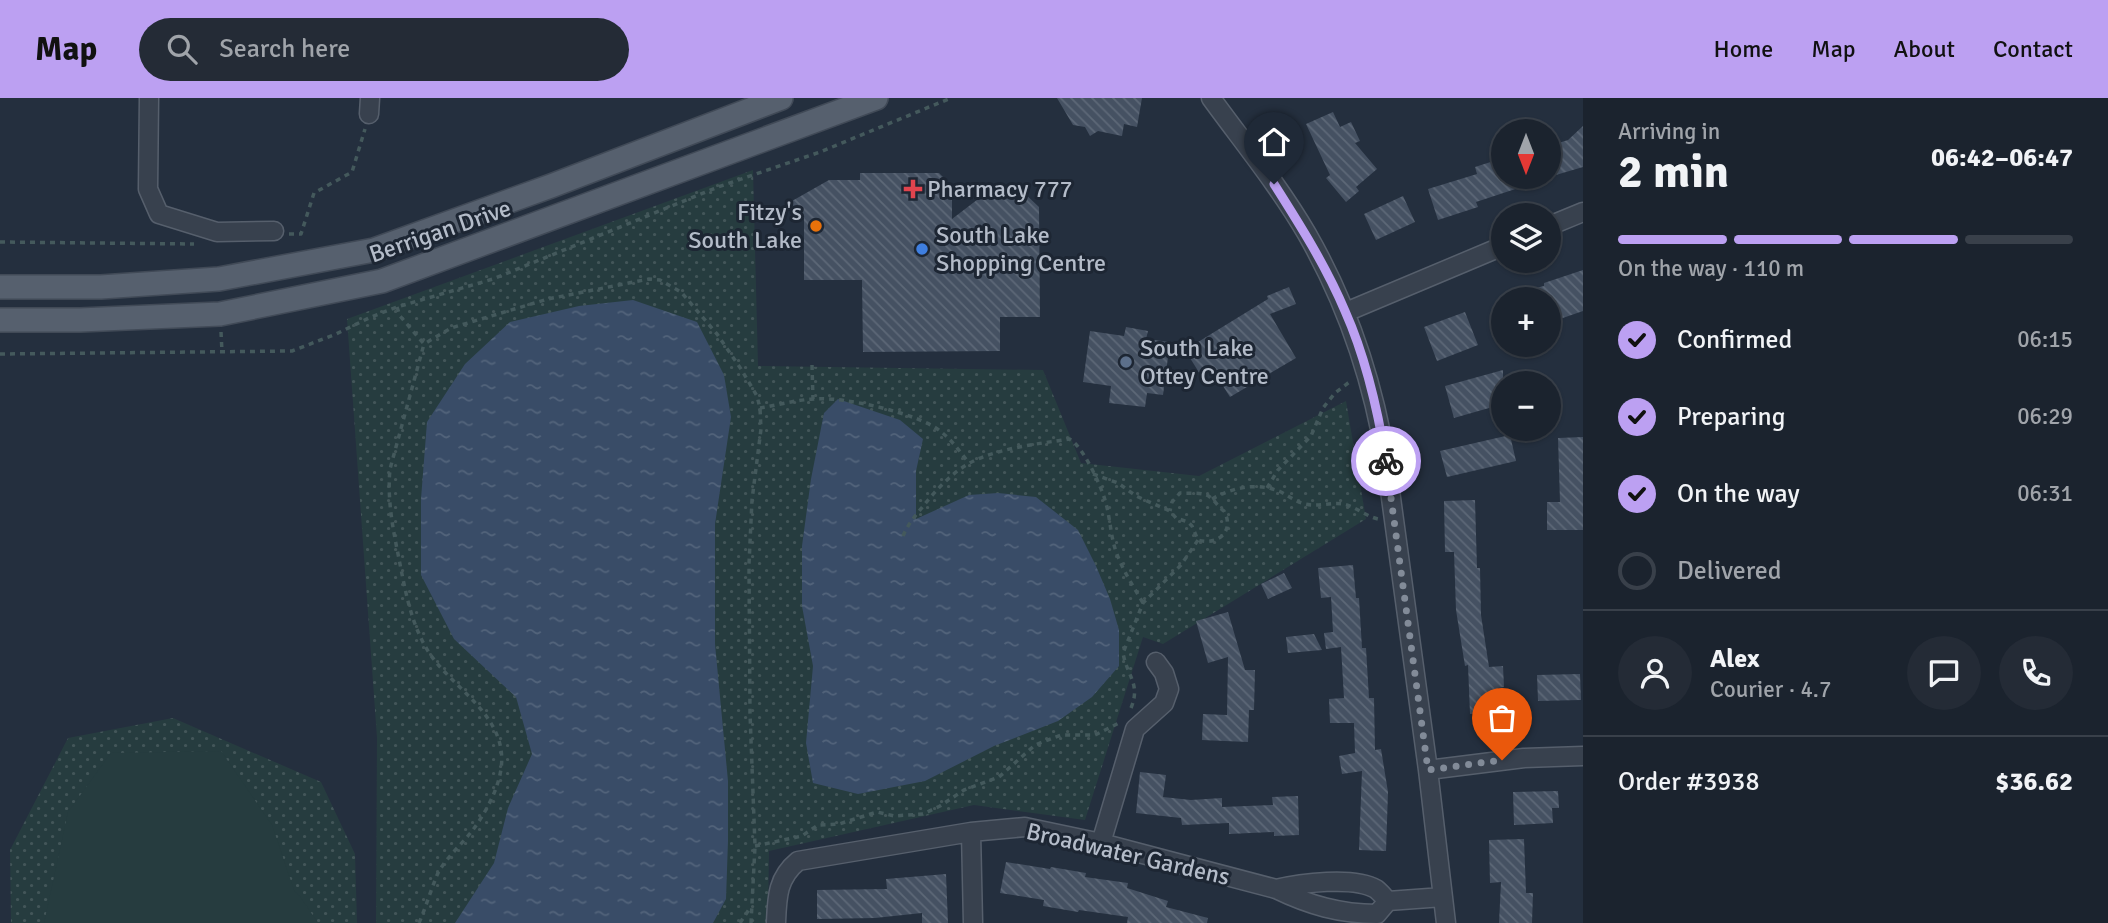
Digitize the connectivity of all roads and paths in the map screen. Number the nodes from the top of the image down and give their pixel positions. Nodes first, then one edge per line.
1 (149, 98) edge
2 (876, 98) edge
3 (1211, 98) edge
4 (948, 99) edge
5 (773, 101) edge
6 (370, 106) edge
7 (778, 134) junction
8 (786, 164) dead end
9 (1583, 212) edge
10 (1561, 221) edge
11 (274, 231) dead end
12 (301, 234) dead end
13 (0, 242) edge
14 (194, 244) dead end
15 (1491, 251) edge
16 (0, 287) edge
17 (397, 307) dead end
18 (1346, 312) junction
19 (0, 320) edge
20 (424, 344) junction
21 (812, 365) dead end
22 (1366, 372) junction
23 (813, 399) junction
24 (760, 408) junction
25 (969, 463) junction
26 (1093, 474) junction
27 (1267, 488) junction
28 (1212, 499) junction
29 (1170, 512) junction
30 (1380, 519) dead end
31 (903, 536) dead end
32 (1198, 540) junction
33 (1143, 603) junction
34 (1156, 662) dead end
35 (1130, 724) junction
36 (1583, 756) edge
37 (1428, 770) junction
38 (971, 832) junction
39 (1101, 843) junction
40 (755, 846) junction
41 (1276, 889) junction
42 (1443, 897) junction
43 (1388, 901) junction
44 (752, 906) junction
45 (419, 923) edge
46 (740, 923) edge
47 (751, 923) edge
48 (776, 923) edge
49 (973, 923) edge
50 (1446, 923) edge

1 - 11 street
2 - 7 main road, Berrigan Drive
3 - 18 street
4 - 8 path
5 - 7 main road
5 - 16 main road, Berrigan Drive
6 - 12 path
7 - 19 main road, Berrigan Drive
9 - 10 street
13 - 14 path
15 - 18 street
17 - 20 path
18 - 22 street
20 - 24 path
20 - 45 path
21 - 23 path
22 - 27 path
22 - 37 street
23 - 24 path
23 - 25 path
24 - 40 path
25 - 26 path
25 - 31 path
26 - 29 path
26 - 33 path
27 - 28 path
27 - 30 path
28 - 29 path
28 - 32 path
29 - 32 path
32 - 33 path
33 - 35 path
34 - 35 street
35 - 39 street
35 - 40 path
36 - 37 street
37 - 42 street
38 - 39 street, Broadwater Gardens
38 - 48 street, Broadwater Gardens
38 - 49 street
39 - 41 street, Broadwater Gardens
40 - 44 path
41 - 43 street, Broadwater Gardens
41 - 43 street, Broadwater Gardens
42 - 43 street, Broadwater Gardens
42 - 50 street
44 - 46 path
44 - 47 path

